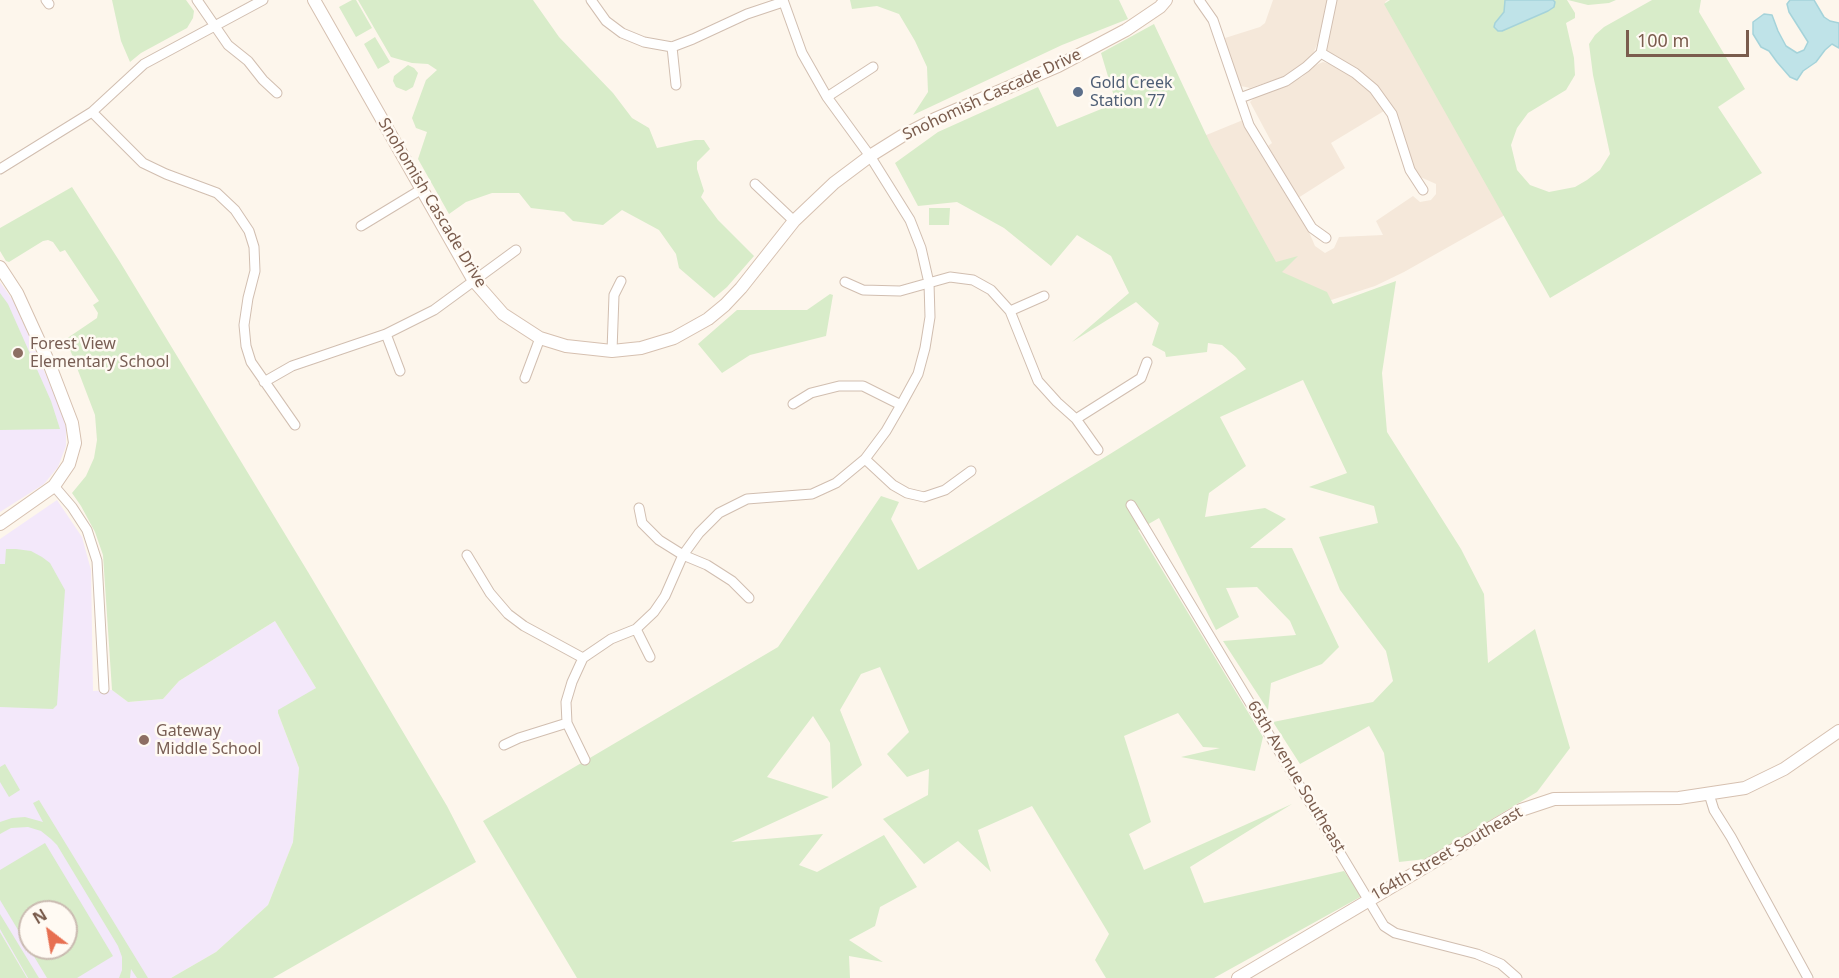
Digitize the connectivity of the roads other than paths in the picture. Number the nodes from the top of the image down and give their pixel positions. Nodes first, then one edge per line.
1 (197, 0) edge
2 (263, 0) edge
3 (314, 0) edge
4 (591, 0) edge
5 (1166, 0) edge
6 (1199, 0) edge
7 (1332, 0) edge
8 (783, 1) edge
9 (214, 26) junction
10 (672, 47) junction
11 (1321, 53) junction
12 (873, 67) dead end
13 (676, 85) dead end
14 (277, 93) dead end
15 (827, 97) junction
16 (1240, 98) junction
17 (92, 112) junction
18 (870, 156) junction
19 (0, 169) edge
20 (755, 184) dead end
21 (422, 189) junction
22 (1423, 190) dead end
23 (794, 222) junction
24 (361, 226) dead end
25 (1326, 238) dead end
26 (516, 250) dead end
27 (0, 267) edge
28 (474, 281) junction
29 (621, 281) dead end
30 (844, 282) dead end
31 (929, 283) junction
32 (1044, 296) dead end
33 (1010, 312) junction
34 (386, 334) junction
35 (540, 338) junction
36 (612, 351) junction
37 (1147, 362) dead end
38 (400, 371) dead end
39 (525, 378) dead end
40 (264, 382) junction
41 (793, 404) dead end
42 (901, 405) junction
43 (1076, 419) junction
44 (295, 425) dead end
45 (1098, 450) dead end
46 (865, 459) junction
47 (971, 471) dead end
48 (54, 486) junction
49 (1131, 505) dead end
50 (639, 508) dead end
51 (0, 524) edge
52 (467, 555) dead end
53 (683, 555) junction
54 (749, 598) dead end
55 (636, 629) junction
56 (650, 657) dead end
57 (583, 658) junction
58 (104, 688) dead end
59 (567, 723) junction
60 (1839, 731) edge
61 (504, 745) dead end
62 (585, 760) dead end
63 (1709, 794) junction
64 (1369, 899) junction
65 (1238, 978) edge
66 (1516, 978) edge
67 (1808, 978) edge

1 - 9 street
2 - 9 street
3 - 21 street, Snohomish Cascade Drive
4 - 10 street
5 - 18 street, Snohomish Cascade Drive
6 - 16 street
7 - 11 street
8 - 10 street
8 - 15 street
9 - 14 street
9 - 17 street
10 - 13 street
11 - 16 street
11 - 22 street
12 - 15 street
15 - 18 street
16 - 25 street
17 - 19 street
17 - 40 street
18 - 23 street, Snohomish Cascade Drive
18 - 31 street
20 - 23 street
21 - 24 street
21 - 28 street, Snohomish Cascade Drive
23 - 36 street, Snohomish Cascade Drive
26 - 28 street
27 - 48 street
28 - 34 street
28 - 35 street, Snohomish Cascade Drive
29 - 36 street
30 - 31 street
31 - 33 street
31 - 42 street
32 - 33 street
33 - 43 street
34 - 38 street
34 - 40 street
35 - 36 street, Snohomish Cascade Drive
35 - 39 street
37 - 43 street
40 - 44 street
41 - 42 street
42 - 46 street
43 - 45 street
46 - 47 street
46 - 53 street
48 - 51 street
48 - 58 street
49 - 64 street, 65th Avenue Southeast
50 - 53 street
52 - 57 street
53 - 54 street
53 - 55 street
55 - 56 street
55 - 57 street
57 - 59 street
59 - 61 street
59 - 62 street
60 - 63 street, 164th Street Southeast
63 - 64 street, 164th Street Southeast
63 - 67 street
64 - 65 street, 164th Street Southeast
64 - 66 street, 65th Avenue Southeast

